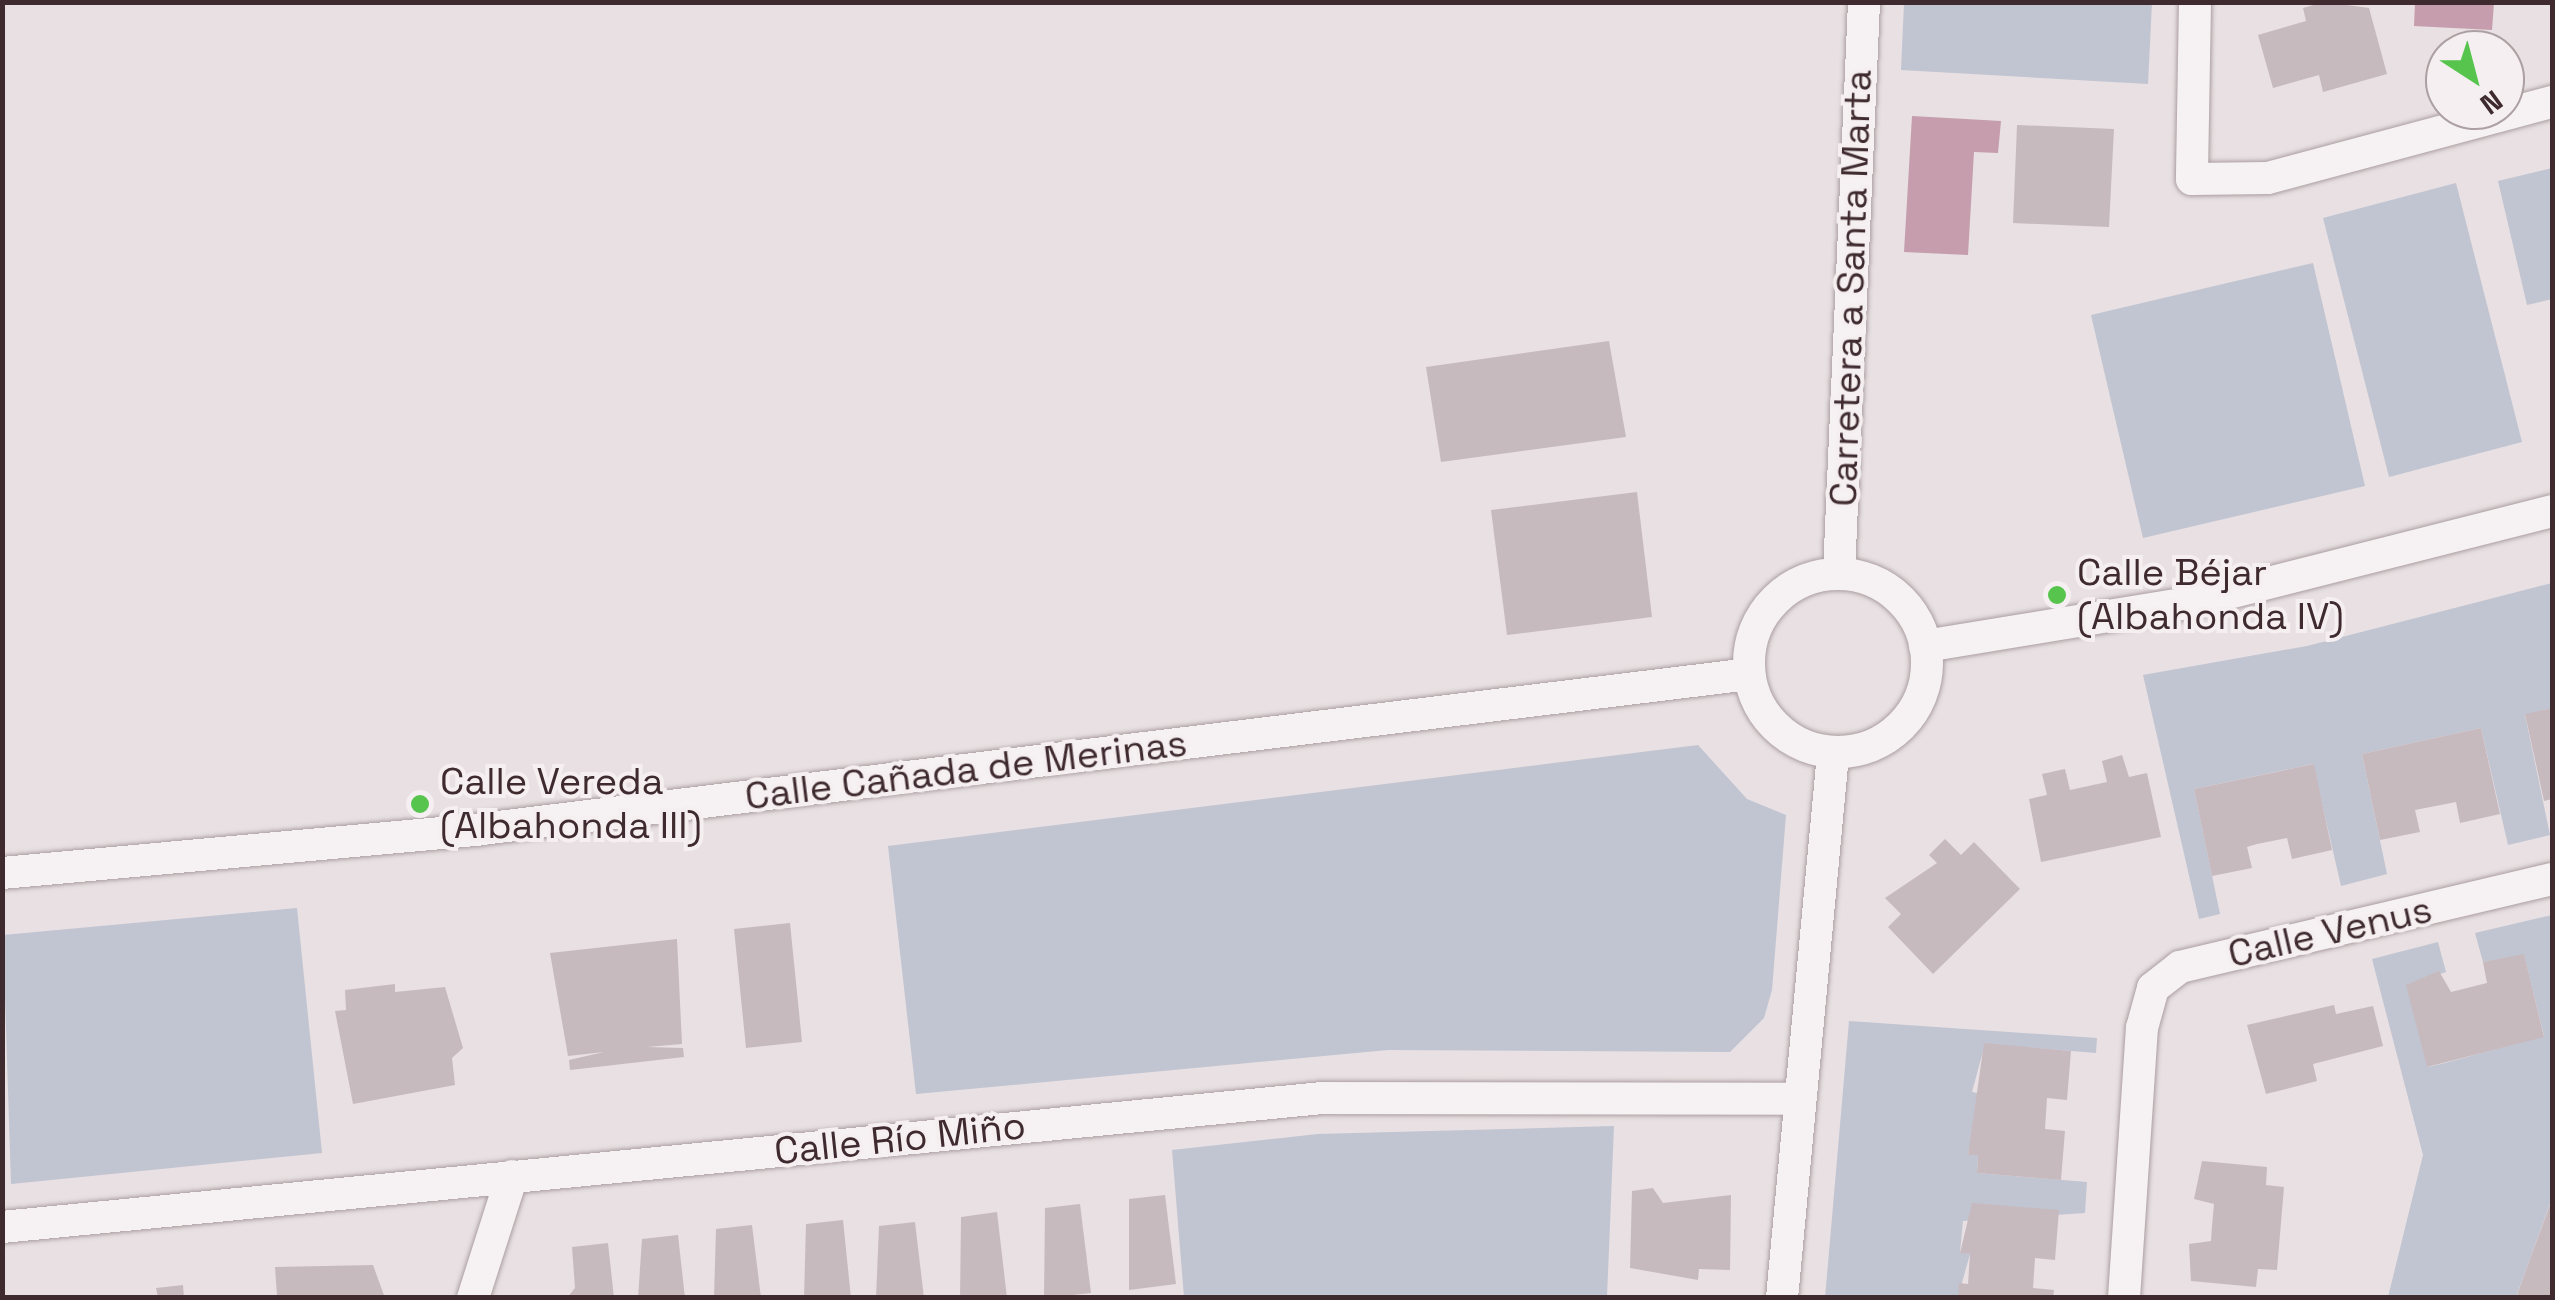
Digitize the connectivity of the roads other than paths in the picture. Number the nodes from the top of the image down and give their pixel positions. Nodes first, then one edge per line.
1 (1864, 2) edge
2 (2194, 2) edge
3 (2552, 102) edge
4 (2552, 511) edge
5 (1839, 574) junction
6 (1926, 646) junction
7 (1749, 674) junction
8 (1834, 754) junction
9 (2, 873) edge
10 (2552, 879) edge
11 (1799, 1099) junction
12 (512, 1176) junction
13 (2, 1227) edge
14 (473, 1298) edge
15 (1782, 1298) edge
16 (2124, 1298) edge

1 - 5 street, Carretera a Santa Marta
2 - 3 street
4 - 6 street
5 - 6 street
5 - 7 street
6 - 8 street
7 - 8 street
7 - 9 street, Calle Cañada de Merinas
8 - 11 street
10 - 16 street, Calle Venus
11 - 12 street, Calle Río Miño
11 - 15 street
12 - 13 street, Calle Río Miño
12 - 14 street

